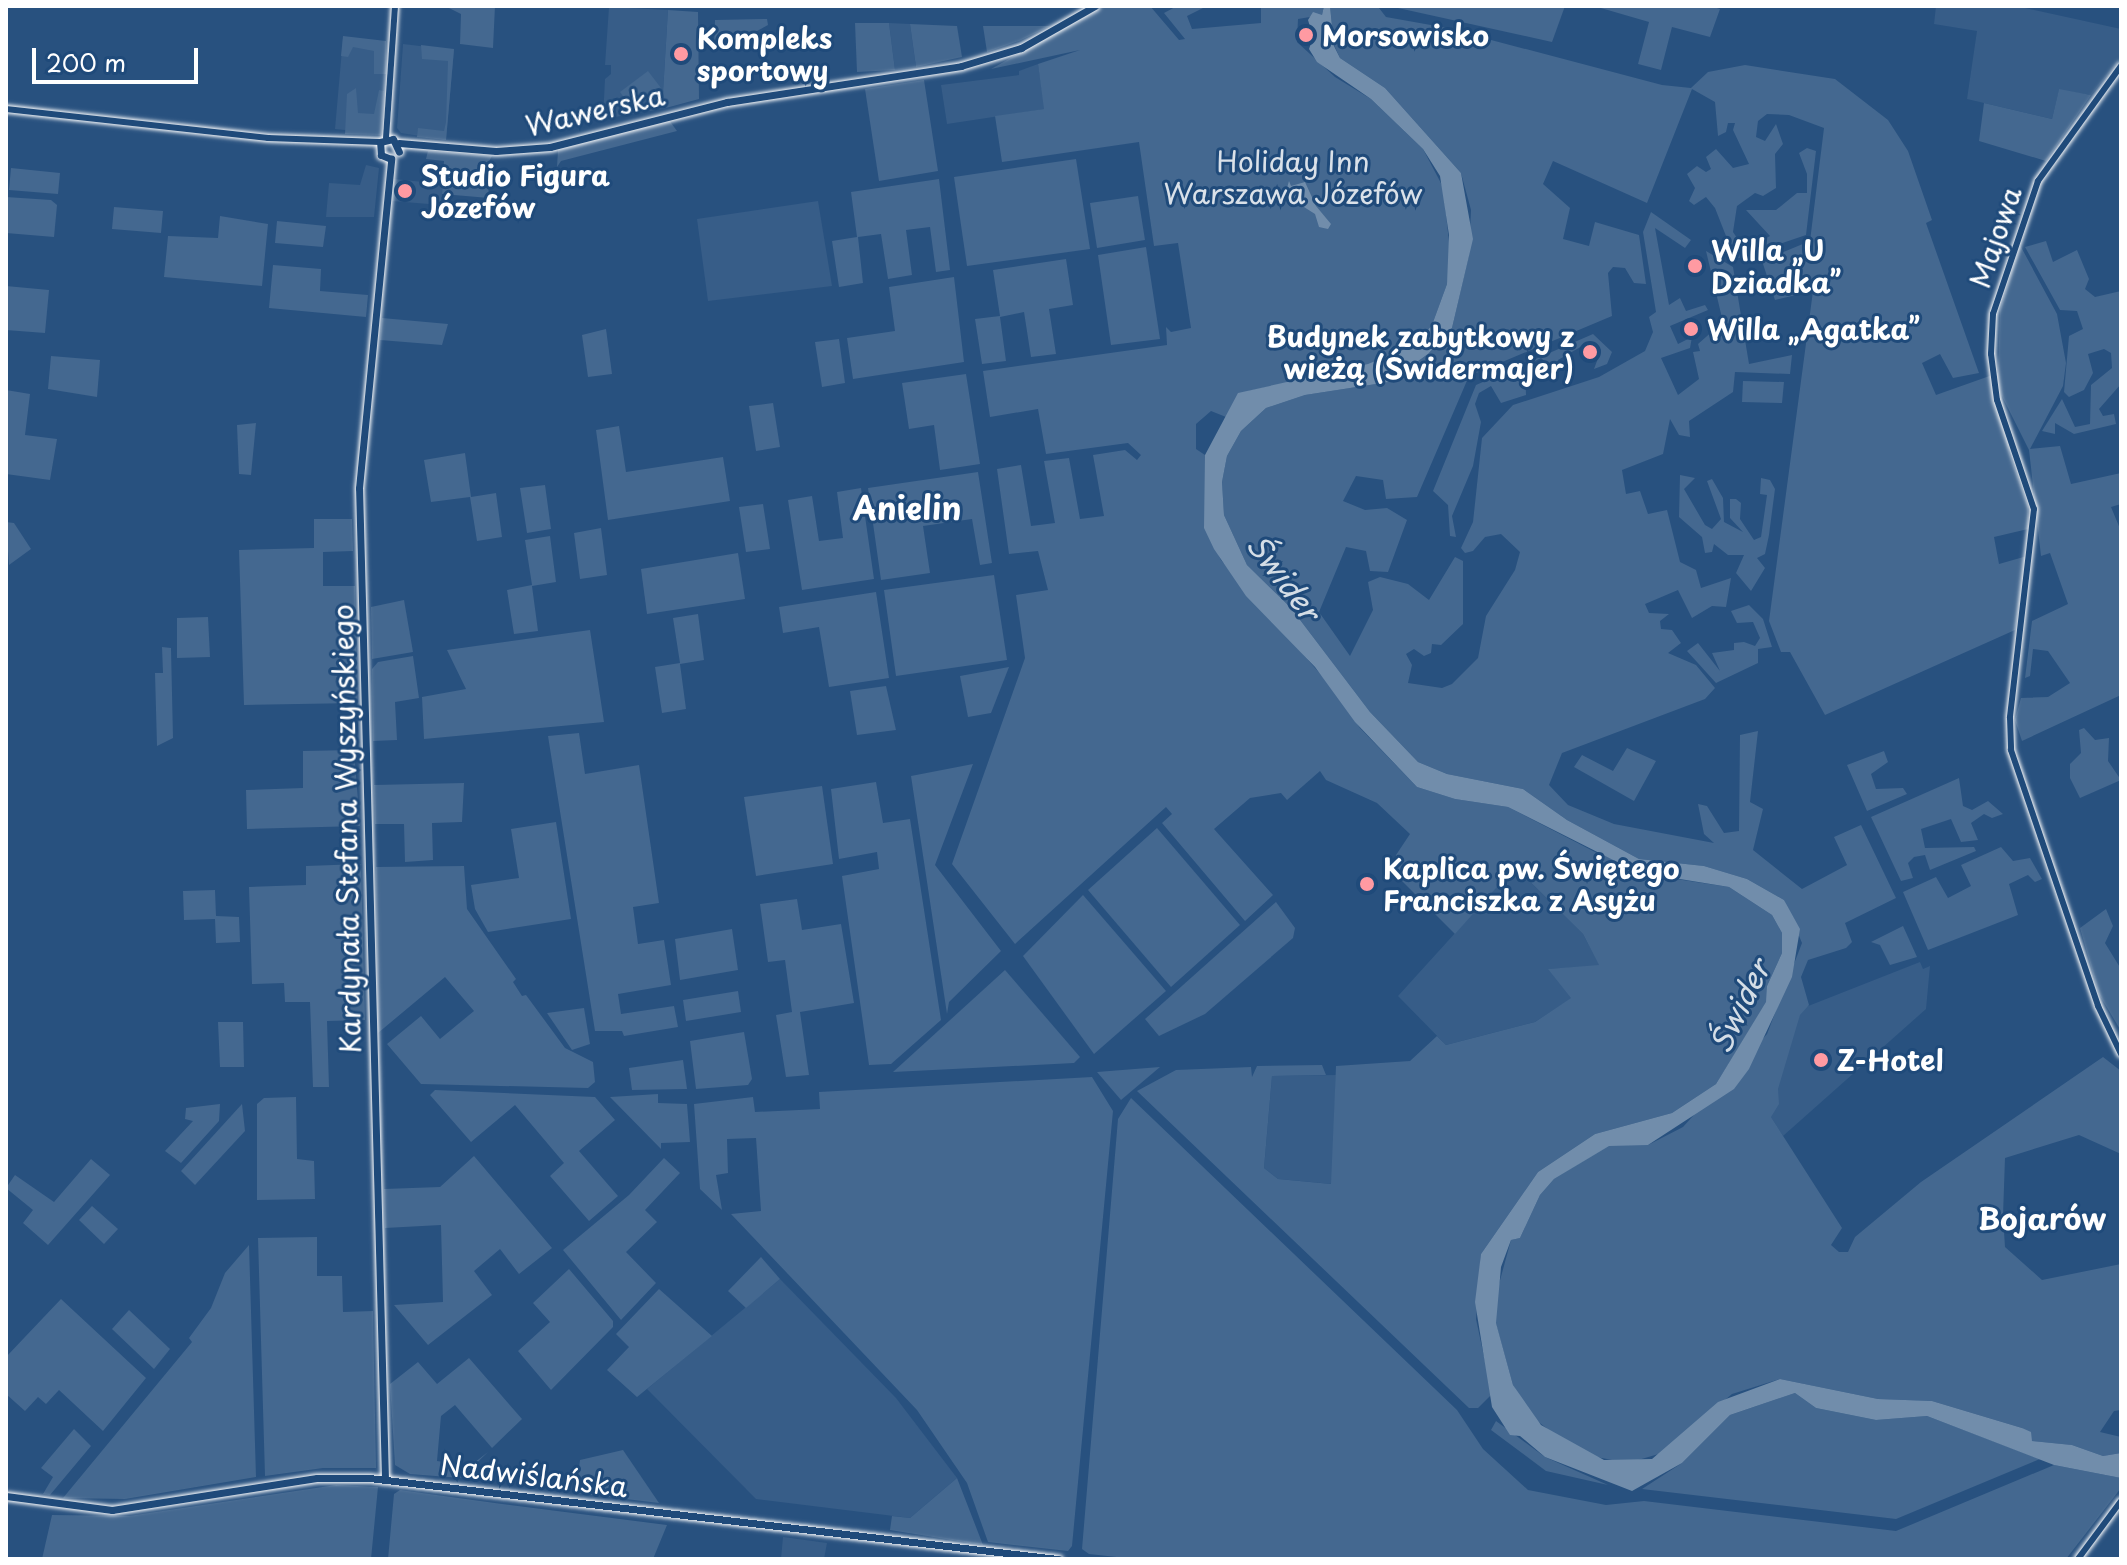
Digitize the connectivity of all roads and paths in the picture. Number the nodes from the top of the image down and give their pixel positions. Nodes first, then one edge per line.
1 (395, 6) edge
2 (1095, 6) edge
3 (2121, 66) edge
4 (6, 109) edge
5 (389, 148) junction
6 (2121, 1054) edge
7 (385, 1479) junction
8 (6, 1496) edge
9 (2121, 1501) edge
10 (1058, 1559) edge
11 (2078, 1559) edge

1 - 5 street, Kardynała Stefana Wyszyńskiego
2 - 5 main road, Wawerska
3 - 6 street, Majowa
4 - 5 street
5 - 7 main road, Kardynała Stefana Wyszyńskiego
7 - 8 main road, Nadwiślańska
7 - 10 main road, Nadwiślańska
9 - 11 street

